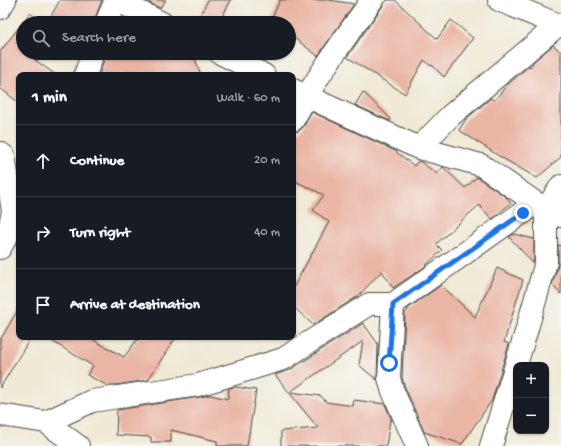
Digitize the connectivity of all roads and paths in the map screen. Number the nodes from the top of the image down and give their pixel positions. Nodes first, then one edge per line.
1 (5, 0) edge
2 (116, 0) edge
3 (372, 0) edge
4 (499, 0) edge
5 (0, 8) edge
6 (109, 16) edge
7 (148, 16) edge
8 (560, 25) edge
9 (90, 60) edge
10 (234, 60) edge
11 (85, 72) edge
12 (258, 72) edge
13 (300, 93) edge
14 (296, 108) edge
15 (420, 148) junction
16 (8, 153) edge
17 (561, 186) edge
18 (548, 210) edge
19 (0, 248) edge
20 (393, 304) junction
21 (0, 415) edge
22 (46, 422) junction
23 (78, 446) edge
24 (417, 446) edge
25 (491, 446) edge

1 - 5 street
2 - 6 street
2 - 7 street
3 - 13 street
4 - 8 street
8 - 15 street
9 - 11 street
10 - 12 street
13 - 14 street
13 - 15 street
15 - 18 street
16 - 19 street
17 - 18 street
18 - 20 street
18 - 25 street
20 - 22 street
20 - 24 street
21 - 22 street
22 - 23 street

